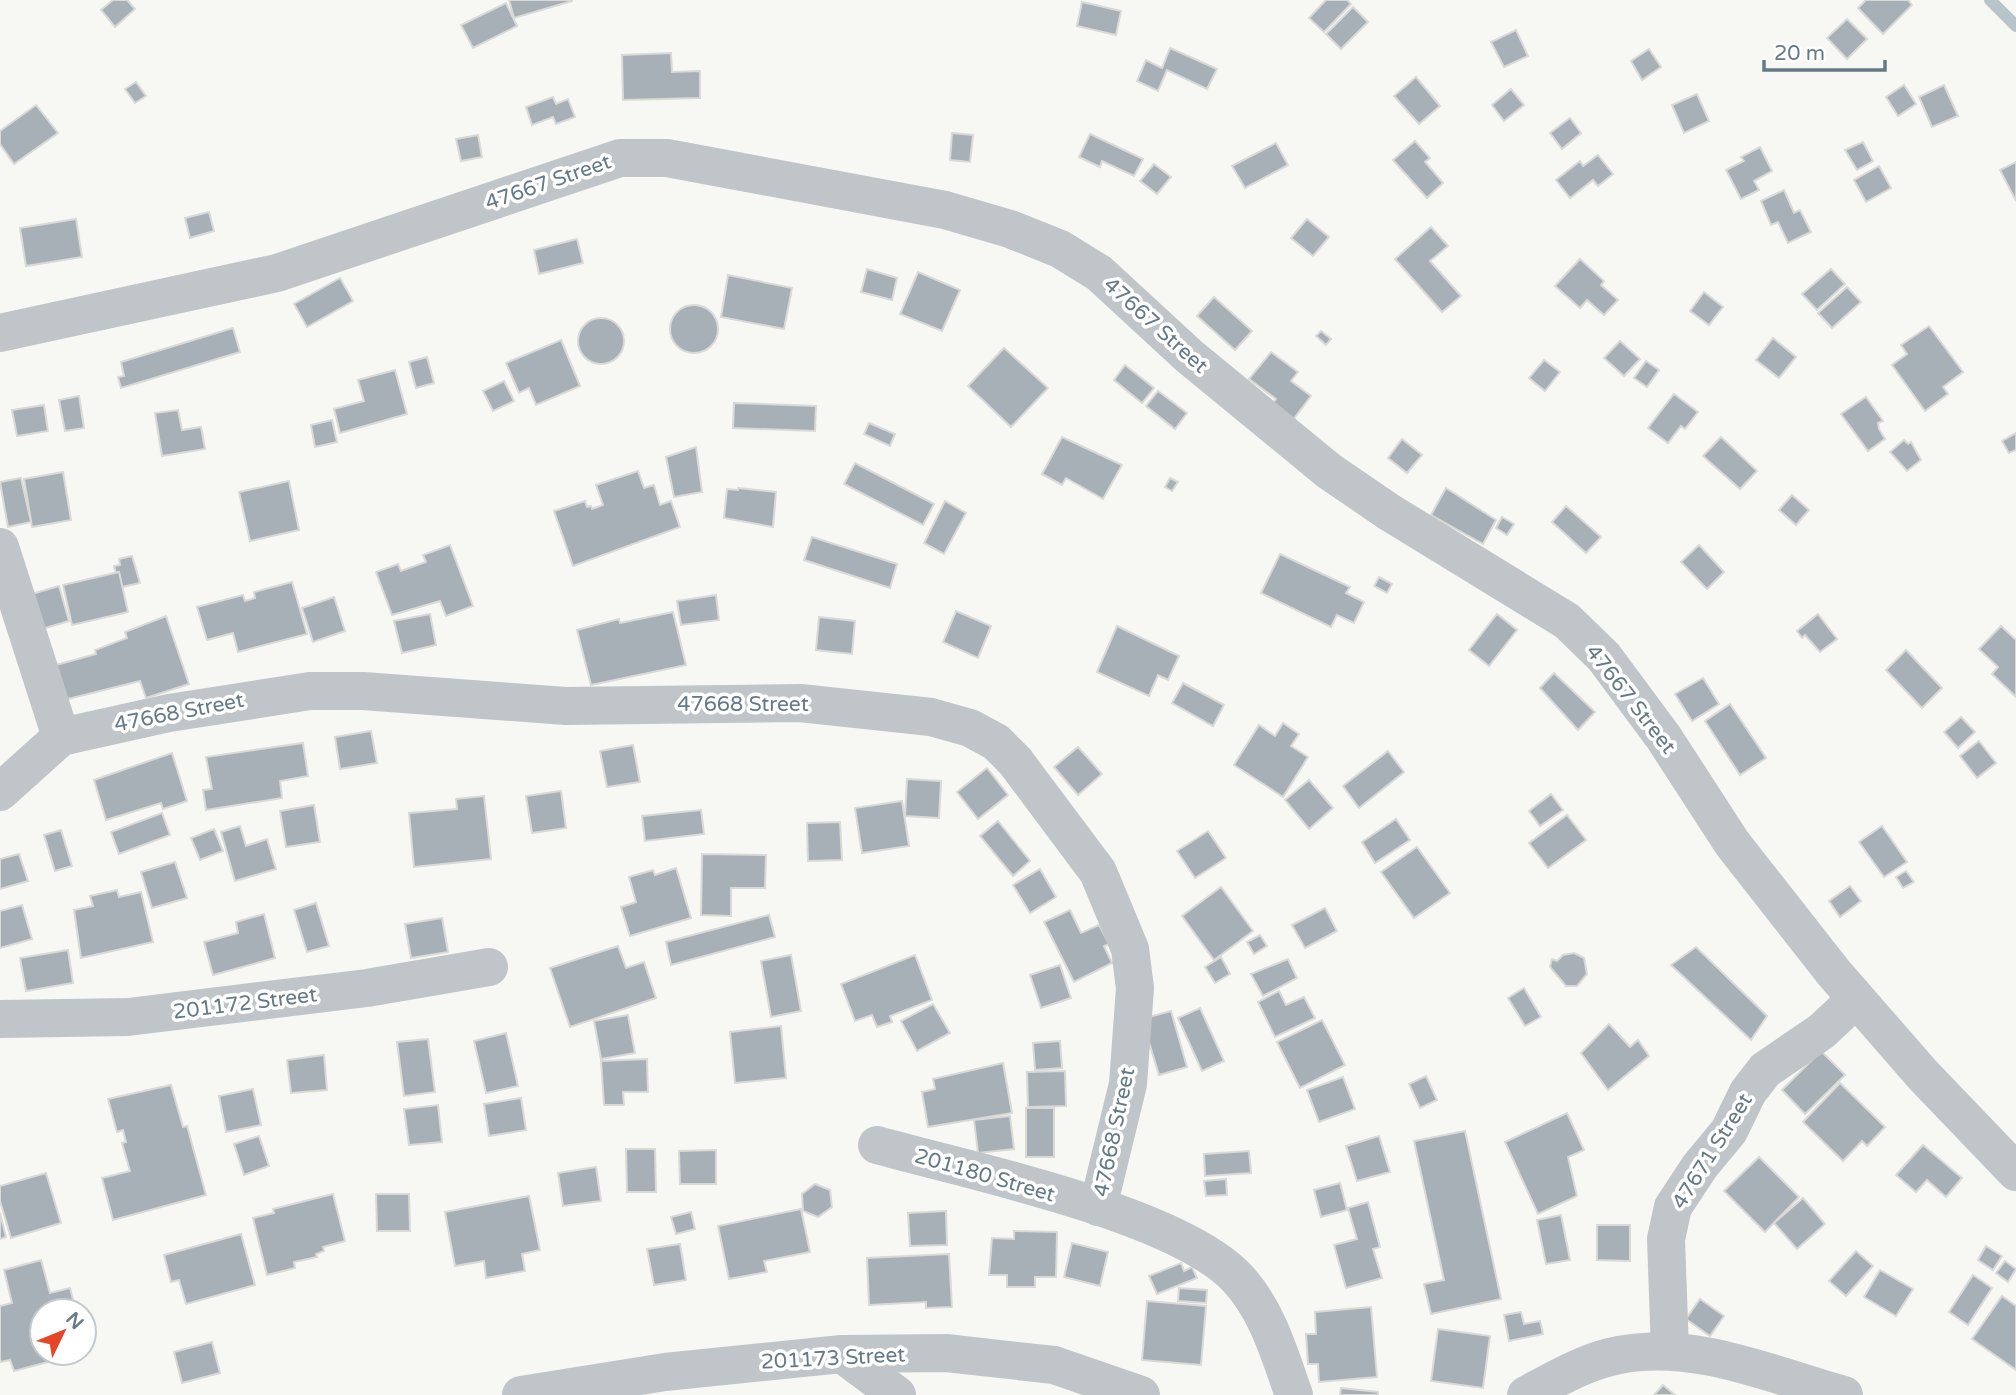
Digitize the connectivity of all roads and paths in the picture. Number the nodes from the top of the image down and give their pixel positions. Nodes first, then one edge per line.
1 (0, 333) edge
2 (0, 547) edge
3 (61, 737) junction
4 (0, 792) edge
5 (489, 967) dead end
6 (1856, 999) junction
7 (0, 1019) edge
8 (877, 1145) dead end
9 (2016, 1172) edge
10 (1098, 1207) junction
11 (1670, 1351) junction
12 (842, 1354) junction
13 (521, 1395) edge
14 (897, 1395) edge
15 (1141, 1395) edge
16 (1294, 1395) edge
17 (1526, 1395) edge
18 (1844, 1395) edge

1 - 6 street, 47667 Street
2 - 3 street
3 - 4 street, 47668 Street
3 - 10 street, 47668 Street
5 - 7 street, 201172 Street
6 - 9 street, 47667 Street
6 - 11 street, 47671 Street
8 - 10 street, 201180 Street
10 - 16 street, 201180 Street
11 - 17 street
11 - 18 street
12 - 13 street, 201173 Street
12 - 14 street
12 - 15 street, 201173 Street

